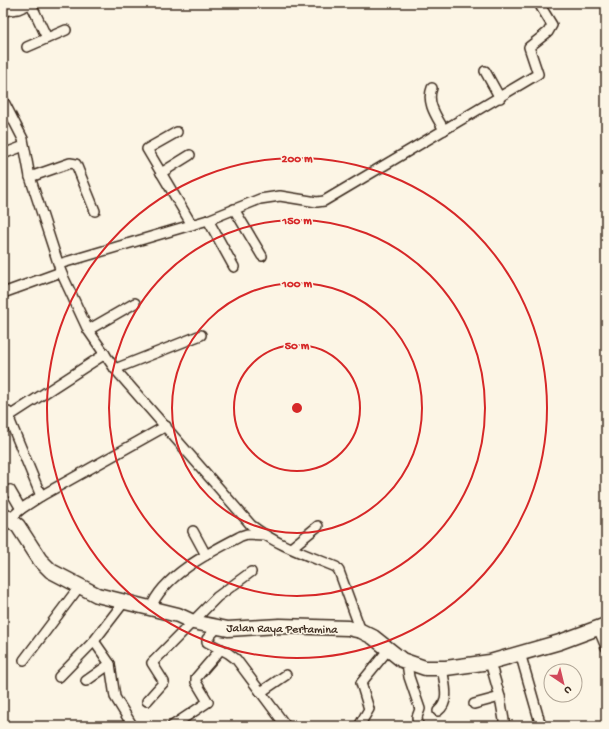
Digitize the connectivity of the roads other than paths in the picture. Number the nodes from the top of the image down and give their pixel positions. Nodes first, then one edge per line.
1 (31, 3) edge
2 (541, 7) dead end
3 (3, 11) edge
4 (66, 30) dead end
5 (47, 38) junction
6 (27, 47) dead end
7 (485, 71) dead end
8 (432, 88) dead end
9 (500, 98) junction
10 (3, 100) edge
11 (444, 130) junction
12 (177, 132) dead end
13 (24, 146) junction
14 (3, 154) edge
15 (190, 155) dead end
16 (161, 173) junction
17 (30, 177) junction
18 (234, 209) junction
19 (95, 211) dead end
20 (208, 220) junction
21 (192, 225) junction
22 (262, 256) dead end
23 (234, 267) dead end
24 (60, 268) junction
25 (3, 293) edge
26 (135, 303) dead end
27 (88, 330) junction
28 (201, 335) dead end
29 (104, 354) junction
30 (115, 369) junction
31 (7, 415) edge
32 (166, 426) junction
33 (3, 493) edge
34 (41, 496) junction
35 (21, 509) junction
36 (6, 519) edge
37 (318, 526) dead end
38 (193, 531) dead end
39 (264, 535) junction
40 (291, 548) junction
41 (206, 555) junction
42 (251, 572) dead end
43 (79, 587) junction
44 (124, 602) junction
45 (150, 608) junction
46 (193, 622) junction
47 (218, 626) junction
48 (602, 627) edge
49 (361, 631) junction
50 (94, 642) junction
51 (606, 647) edge
52 (221, 649) junction
53 (388, 650) junction
54 (520, 653) junction
55 (24, 660) dead end
56 (490, 662) junction
57 (407, 663) junction
58 (110, 664) junction
59 (442, 668) junction
60 (286, 675) dead end
61 (59, 677) dead end
62 (86, 681) dead end
63 (261, 692) junction
64 (500, 697) junction
65 (147, 701) dead end
66 (474, 704) dead end
67 (438, 711) dead end
68 (132, 725) dead end
69 (172, 726) edge
70 (286, 726) edge
71 (359, 726) edge
72 (418, 726) edge
73 (505, 726) edge
74 (541, 726) edge

1 - 3 street
1 - 5 street
2 - 9 street
4 - 5 street
5 - 6 street
7 - 9 street
8 - 11 street
9 - 11 street
10 - 13 street
11 - 18 street
12 - 16 street
13 - 14 street
13 - 17 street
15 - 16 street
16 - 21 street
17 - 19 street
17 - 24 street
18 - 20 street
18 - 22 street
20 - 21 street
20 - 23 street
21 - 24 street
24 - 25 street
24 - 27 street
26 - 27 street
27 - 29 street
28 - 30 street
29 - 30 street
29 - 31 street
30 - 32 street
31 - 34 street
32 - 34 street
32 - 39 street
33 - 35 street
34 - 35 street
35 - 36 street
36 - 43 main road, Jalan Raya Pertamina
37 - 40 street
38 - 41 street
39 - 40 street
39 - 41 street
40 - 49 street
41 - 45 street
42 - 46 street
43 - 44 main road, Jalan Raya Pertamina
43 - 55 street
44 - 45 main road, Jalan Raya Pertamina
44 - 50 street
45 - 46 main road, Jalan Raya Pertamina
46 - 47 main road, Jalan Raya Pertamina
46 - 65 street
47 - 49 main road, Jalan Raya Pertamina
47 - 52 street
48 - 51 street
48 - 54 main road, Jalan Raya Pertamina
49 - 53 main road, Jalan Raya Pertamina
50 - 58 street
50 - 61 street
52 - 63 street
52 - 69 street
53 - 57 main road, Jalan Raya Pertamina
53 - 71 street
54 - 56 main road, Jalan Raya Pertamina
54 - 74 street
56 - 59 main road, Jalan Raya Pertamina
56 - 64 street
57 - 59 main road, Jalan Raya Pertamina
57 - 72 street
58 - 62 street
58 - 68 street
59 - 67 street
60 - 63 street
63 - 70 street
64 - 66 street
64 - 73 street

